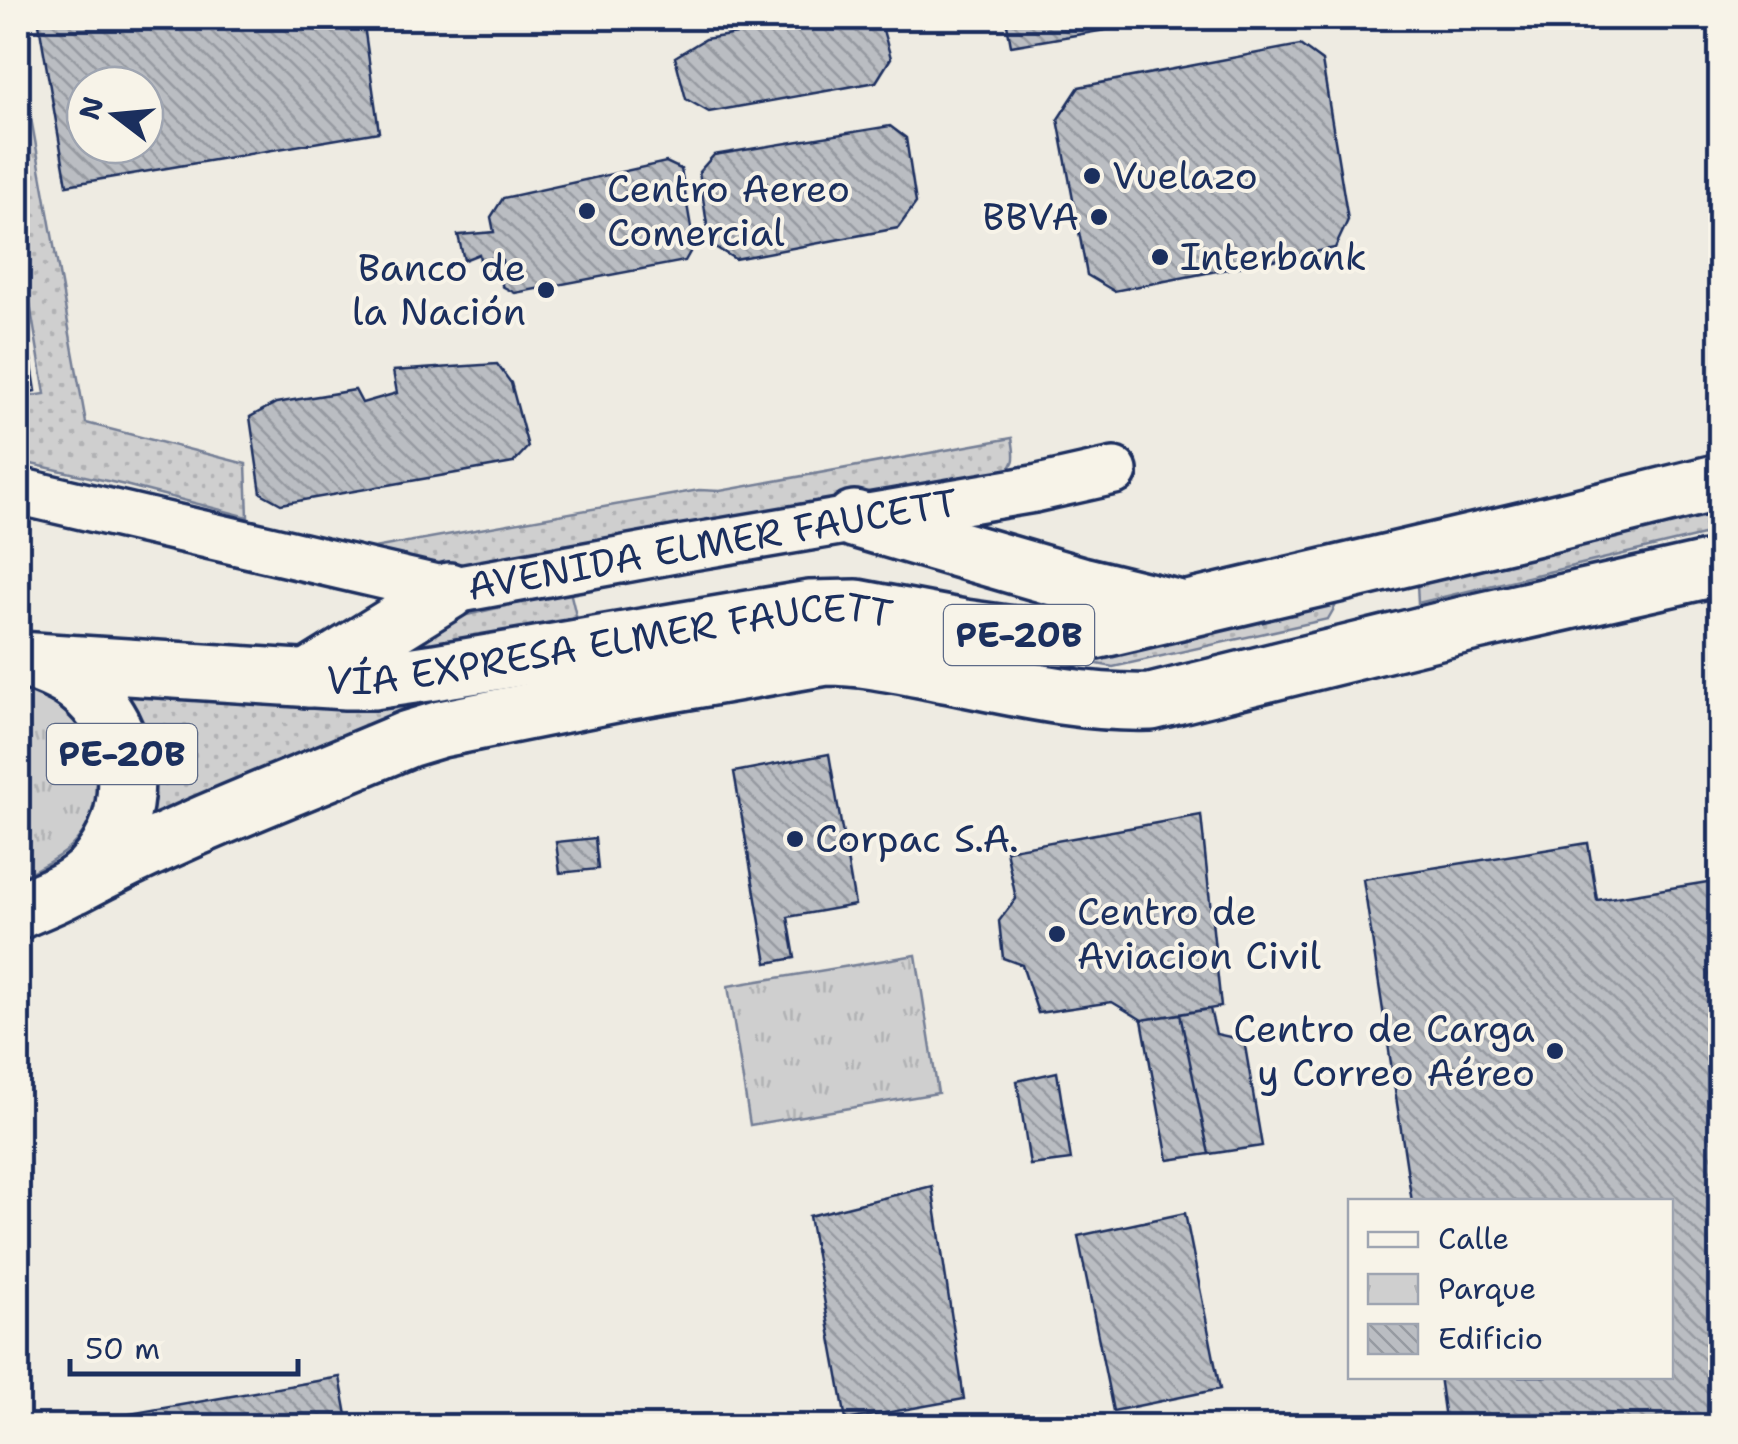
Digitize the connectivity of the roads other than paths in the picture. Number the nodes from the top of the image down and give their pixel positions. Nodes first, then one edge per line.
1 (1114, 471) dead end
2 (1720, 482) edge
3 (18, 491) edge
4 (854, 519) junction
5 (1720, 568) edge
6 (449, 591) junction
7 (1184, 610) junction
8 (18, 660) edge
9 (307, 679) junction
10 (74, 886) junction
11 (18, 910) edge

1 - 4 main road, AVENIDA ELMER FAUCETT
2 - 7 highway, VÍA EXPRESA ELMER FAUCETT / PE-20B
3 - 6 main road, AVENIDA ELMER FAUCETT
4 - 6 main road, AVENIDA ELMER FAUCETT
4 - 7 highway
5 - 10 highway, VÍA EXPRESA ELMER FAUCETT / PE-20B
6 - 9 highway
7 - 9 highway, VÍA EXPRESA ELMER FAUCETT / PE-20B
8 - 9 highway, VÍA EXPRESA ELMER FAUCETT / PE-20B
8 - 10 highway, PE-20B
10 - 11 highway, PE-20B

